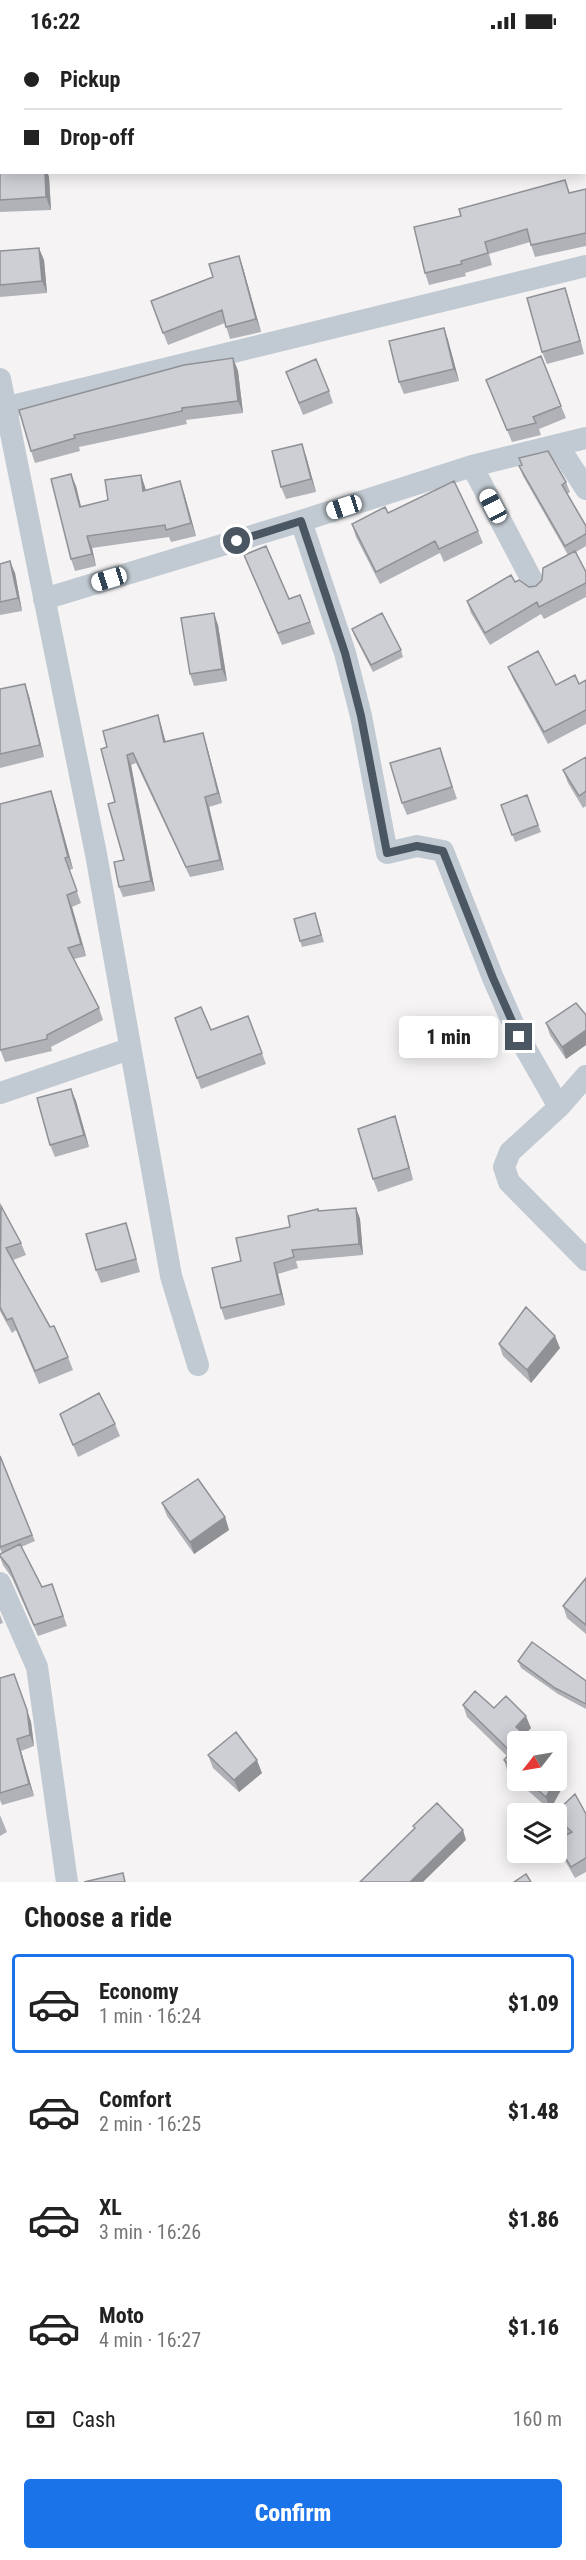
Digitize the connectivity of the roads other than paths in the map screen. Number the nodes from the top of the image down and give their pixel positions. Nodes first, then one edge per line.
1 (586, 266) edge
2 (0, 379) edge
3 (4, 408) junction
4 (586, 438) edge
5 (558, 446) junction
6 (472, 466) junction
7 (586, 489) edge
8 (301, 521) junction
9 (535, 586) edge
10 (44, 599) junction
11 (129, 1049) junction
12 (586, 1076) edge
13 (0, 1093) edge
14 (559, 1107) junction
15 (586, 1260) edge
16 (198, 1365) dead end
17 (0, 1583) edge
18 (67, 1882) edge

1 - 3 street
2 - 3 street
3 - 10 street
4 - 5 street
5 - 6 street
5 - 7 street
6 - 8 street
6 - 9 street
8 - 10 street
8 - 14 street
10 - 11 street
11 - 13 street
11 - 16 street
12 - 14 street
14 - 15 street
17 - 18 street

